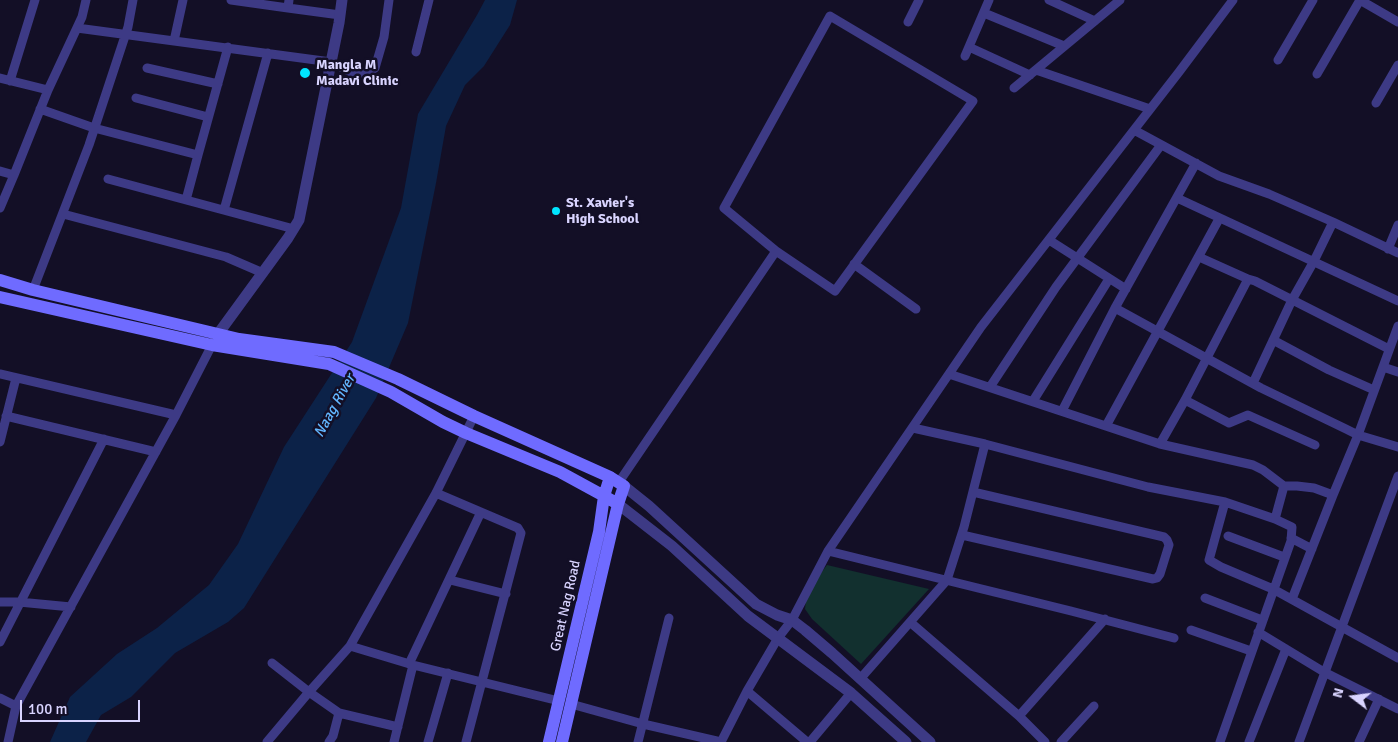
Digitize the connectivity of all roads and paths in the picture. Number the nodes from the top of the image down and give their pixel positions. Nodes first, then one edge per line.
1 (35, 0) edge
2 (86, 0) edge
3 (133, 0) edge
4 (183, 0) edge
5 (232, 0) edge
6 (342, 0) edge
7 (389, 0) edge
8 (429, 0) edge
9 (919, 0) edge
10 (989, 0) edge
11 (1049, 0) edge
12 (1120, 0) edge
13 (1313, 0) edge
14 (1360, 0) edge
15 (1228, 2) edge
16 (289, 4) edge
17 (984, 13) junction
18 (340, 15) junction
19 (1095, 21) junction
20 (908, 22) dead end
21 (1398, 22) edge
22 (77, 28) junction
23 (126, 34) junction
24 (174, 41) junction
25 (1064, 46) junction
26 (228, 48) junction
27 (416, 52) dead end
28 (268, 53) junction
29 (1278, 60) dead end
30 (331, 62) junction
31 (1398, 65) edge
32 (147, 68) dead end
33 (1033, 72) junction
34 (1317, 74) dead end
35 (0, 78) edge
36 (10, 81) junction
37 (218, 84) junction
38 (1014, 88) dead end
39 (48, 90) junction
40 (136, 98) dead end
41 (1376, 103) dead end
42 (40, 109) junction
43 (1150, 109) junction
44 (208, 117) junction
45 (94, 128) junction
46 (1134, 130) junction
47 (1161, 145) junction
48 (198, 155) junction
49 (1196, 163) junction
50 (0, 171) edge
51 (14, 175) junction
52 (108, 179) dead end
53 (1177, 198) junction
54 (186, 200) junction
55 (0, 208) edge
56 (224, 210) junction
57 (62, 214) junction
58 (1219, 219) junction
59 (1333, 222) junction
60 (1398, 225) edge
61 (294, 229) junction
62 (1049, 240) junction
63 (1388, 249) junction
64 (776, 251) junction
65 (1398, 253) edge
66 (1199, 257) junction
67 (1077, 258) junction
68 (1314, 261) junction
69 (854, 264) junction
70 (263, 273) junction
71 (1109, 279) junction
72 (1248, 279) junction
73 (0, 280) edge
74 (1126, 289) junction
75 (33, 290) junction
76 (0, 297) edge
77 (1292, 300) junction
78 (1398, 301) edge
79 (1115, 308) junction
80 (916, 309) dead end
81 (1398, 326) edge
82 (1158, 332) junction
83 (215, 340) junction
84 (1273, 340) junction
85 (1389, 349) junction
86 (331, 358) junction
87 (1206, 358) junction
88 (1383, 367) junction
89 (1398, 372) edge
90 (0, 374) edge
91 (949, 374) junction
92 (16, 378) junction
93 (1252, 383) junction
94 (990, 387) junction
95 (1374, 390) junction
96 (1185, 400) junction
97 (1033, 401) junction
98 (1062, 410) junction
99 (176, 415) junction
100 (6, 416) junction
101 (474, 416) junction
102 (1106, 426) junction
103 (913, 428) junction
104 (466, 433) junction
105 (1358, 435) junction
106 (104, 440) junction
107 (0, 442) edge
108 (985, 444) junction
109 (1160, 444) junction
110 (1315, 446) dead end
111 (1398, 447) edge
112 (156, 452) junction
113 (1398, 476) edge
114 (617, 482) junction
115 (1284, 486) junction
116 (973, 492) junction
117 (436, 493) junction
118 (1333, 494) junction
119 (604, 496) junction
120 (1225, 502) junction
121 (618, 504) junction
122 (481, 512) junction
123 (1275, 519) junction
124 (962, 535) junction
125 (1228, 536) dead end
126 (1291, 538) junction
127 (1312, 548) junction
128 (828, 551) junction
129 (1284, 557) junction
130 (450, 580) junction
131 (947, 580) junction
132 (1273, 589) junction
133 (506, 594) junction
134 (1205, 598) dead end
135 (1292, 599) junction
136 (0, 602) edge
137 (20, 602) junction
138 (71, 607) junction
139 (669, 618) dead end
140 (1105, 619) junction
141 (792, 620) junction
142 (1262, 620) junction
143 (910, 622) junction
144 (1342, 627) junction
145 (1191, 630) dead end
146 (1258, 632) junction
147 (778, 638) junction
148 (1174, 638) dead end
149 (0, 642) edge
150 (350, 646) junction
151 (1286, 649) junction
152 (1251, 651) junction
153 (1398, 658) edge
154 (272, 663) dead end
155 (411, 664) junction
156 (1324, 672) junction
157 (448, 673) junction
158 (860, 679) junction
159 (483, 682) junction
160 (747, 691) junction
161 (309, 692) junction
162 (851, 693) junction
163 (0, 698) edge
164 (1379, 699) junction
165 (565, 703) junction
166 (16, 706) junction
167 (1094, 706) dead end
168 (1398, 709) edge
169 (340, 713) junction
170 (1019, 716) junction
171 (643, 724) junction
172 (398, 727) junction
173 (1223, 741) edge
174 (8, 742) edge
175 (266, 742) edge
176 (329, 742) edge
177 (394, 742) edge
178 (428, 742) edge
179 (466, 742) edge
180 (549, 742) edge
181 (562, 742) edge
182 (638, 742) edge
183 (721, 742) edge
184 (809, 742) edge
185 (906, 742) edge
186 (930, 742) edge
187 (1045, 742) edge
188 (1061, 742) edge
189 (1249, 742) edge
190 (1299, 742) edge
191 (1359, 742) edge

1 - 36 street
2 - 22 street
3 - 23 street
4 - 24 street
5 - 16 street
6 - 18 street
7 - 30 street
8 - 27 street
9 - 20 street
10 - 17 street
11 - 19 street
12 - 19 street
13 - 29 street
14 - 21 street
14 - 34 street
15 - 43 street
16 - 18 street
17 - 25 street
17 - 33 street
18 - 30 street
19 - 25 street
22 - 23 street
22 - 39 street
23 - 24 street
23 - 45 street
24 - 26 street
25 - 33 street
26 - 28 street
26 - 37 street
28 - 30 street
28 - 56 street
30 - 61 street
31 - 41 street
32 - 37 street
33 - 38 street
33 - 43 street
35 - 36 street
36 - 39 street
37 - 44 street
39 - 42 street
40 - 44 street
42 - 45 street
42 - 51 street
43 - 46 street
44 - 48 street
45 - 48 street
45 - 57 street
46 - 47 street
46 - 62 street
47 - 49 street
47 - 67 street
48 - 54 street
49 - 53 street
49 - 59 street
50 - 51 street
51 - 55 street
52 - 54 street
53 - 58 street
53 - 74 street
54 - 56 street
56 - 61 street
57 - 70 street
57 - 75 street
58 - 66 street
58 - 68 street
59 - 63 street
59 - 68 street
60 - 63 street
61 - 70 street
62 - 67 street
62 - 91 street
63 - 65 street
64 - 69 street
64 - 69 street
64 - 114 street
66 - 72 street
66 - 82 street
67 - 71 street
67 - 94 street
68 - 77 street
68 - 78 street
69 - 80 street
70 - 83 street
71 - 74 street
71 - 97 street
72 - 77 street
72 - 87 street
73 - 75 main road
74 - 79 street
75 - 83 main road
76 - 83 main road
77 - 84 street
77 - 85 street
79 - 82 street
79 - 98 street
81 - 85 street
82 - 87 street
82 - 102 street
83 - 86 main road
83 - 99 street
84 - 93 street
84 - 95 street
85 - 88 street
86 - 101 main road
86 - 104 main road
87 - 93 street
87 - 96 street
88 - 89 street
88 - 95 street
90 - 92 street
91 - 94 street
91 - 103 street
92 - 99 street
92 - 100 street
93 - 105 street
94 - 97 street
95 - 105 street
96 - 109 street
96 - 110 street
97 - 98 street
98 - 102 street
99 - 112 street
100 - 106 street
100 - 107 street
101 - 104 street
101 - 114 main road
102 - 109 street
103 - 108 street
103 - 128 street
104 - 117 street
104 - 119 main road
105 - 111 street
105 - 118 street
106 - 112 street
106 - 137 street
108 - 116 street
108 - 120 street
109 - 115 street
112 - 138 street
113 - 144 street
114 - 119 main road, Great Nag Road
114 - 121 main road, Great Nag Road
114 - 141 street
115 - 118 street
115 - 123 street
116 - 124 street
116 - 124 street
117 - 122 street
117 - 150 street
118 - 127 street
119 - 121 main road
119 - 165 main road, Great Nag Road
120 - 123 street
120 - 132 street
121 - 147 street
121 - 165 main road, Great Nag Road
122 - 130 street
122 - 133 street
123 - 126 street
124 - 131 street
125 - 129 street
126 - 127 street
126 - 129 street
127 - 135 street
128 - 131 street
128 - 141 street
129 - 132 street
130 - 133 street
130 - 155 street
131 - 140 street
131 - 143 street
132 - 135 street
132 - 142 street
133 - 159 street
134 - 142 street
135 - 144 street
136 - 137 street
137 - 138 street
137 - 149 street
138 - 166 street
139 - 171 street
140 - 148 street
140 - 170 street
141 - 147 street
141 - 158 street
142 - 146 street
143 - 158 street
143 - 170 street
144 - 153 street
144 - 156 street
145 - 152 street
146 - 151 street
146 - 152 street
147 - 160 street
147 - 162 street
150 - 155 street
150 - 161 street
151 - 156 street
151 - 189 street
152 - 173 street
154 - 161 street
155 - 157 street
155 - 172 street
156 - 164 street
156 - 190 street
157 - 159 street
157 - 178 street
158 - 186 street
159 - 165 street
159 - 179 street
160 - 183 street
160 - 184 street
161 - 169 street
161 - 175 street
162 - 184 street
162 - 185 street
163 - 166 street
164 - 168 street
164 - 191 street
165 - 171 street
165 - 180 main road, Great Nag Road
165 - 181 main road, Great Nag Road
166 - 174 street
167 - 188 street
169 - 172 street
169 - 176 street
170 - 187 street
171 - 182 street
171 - 183 street
172 - 177 street

